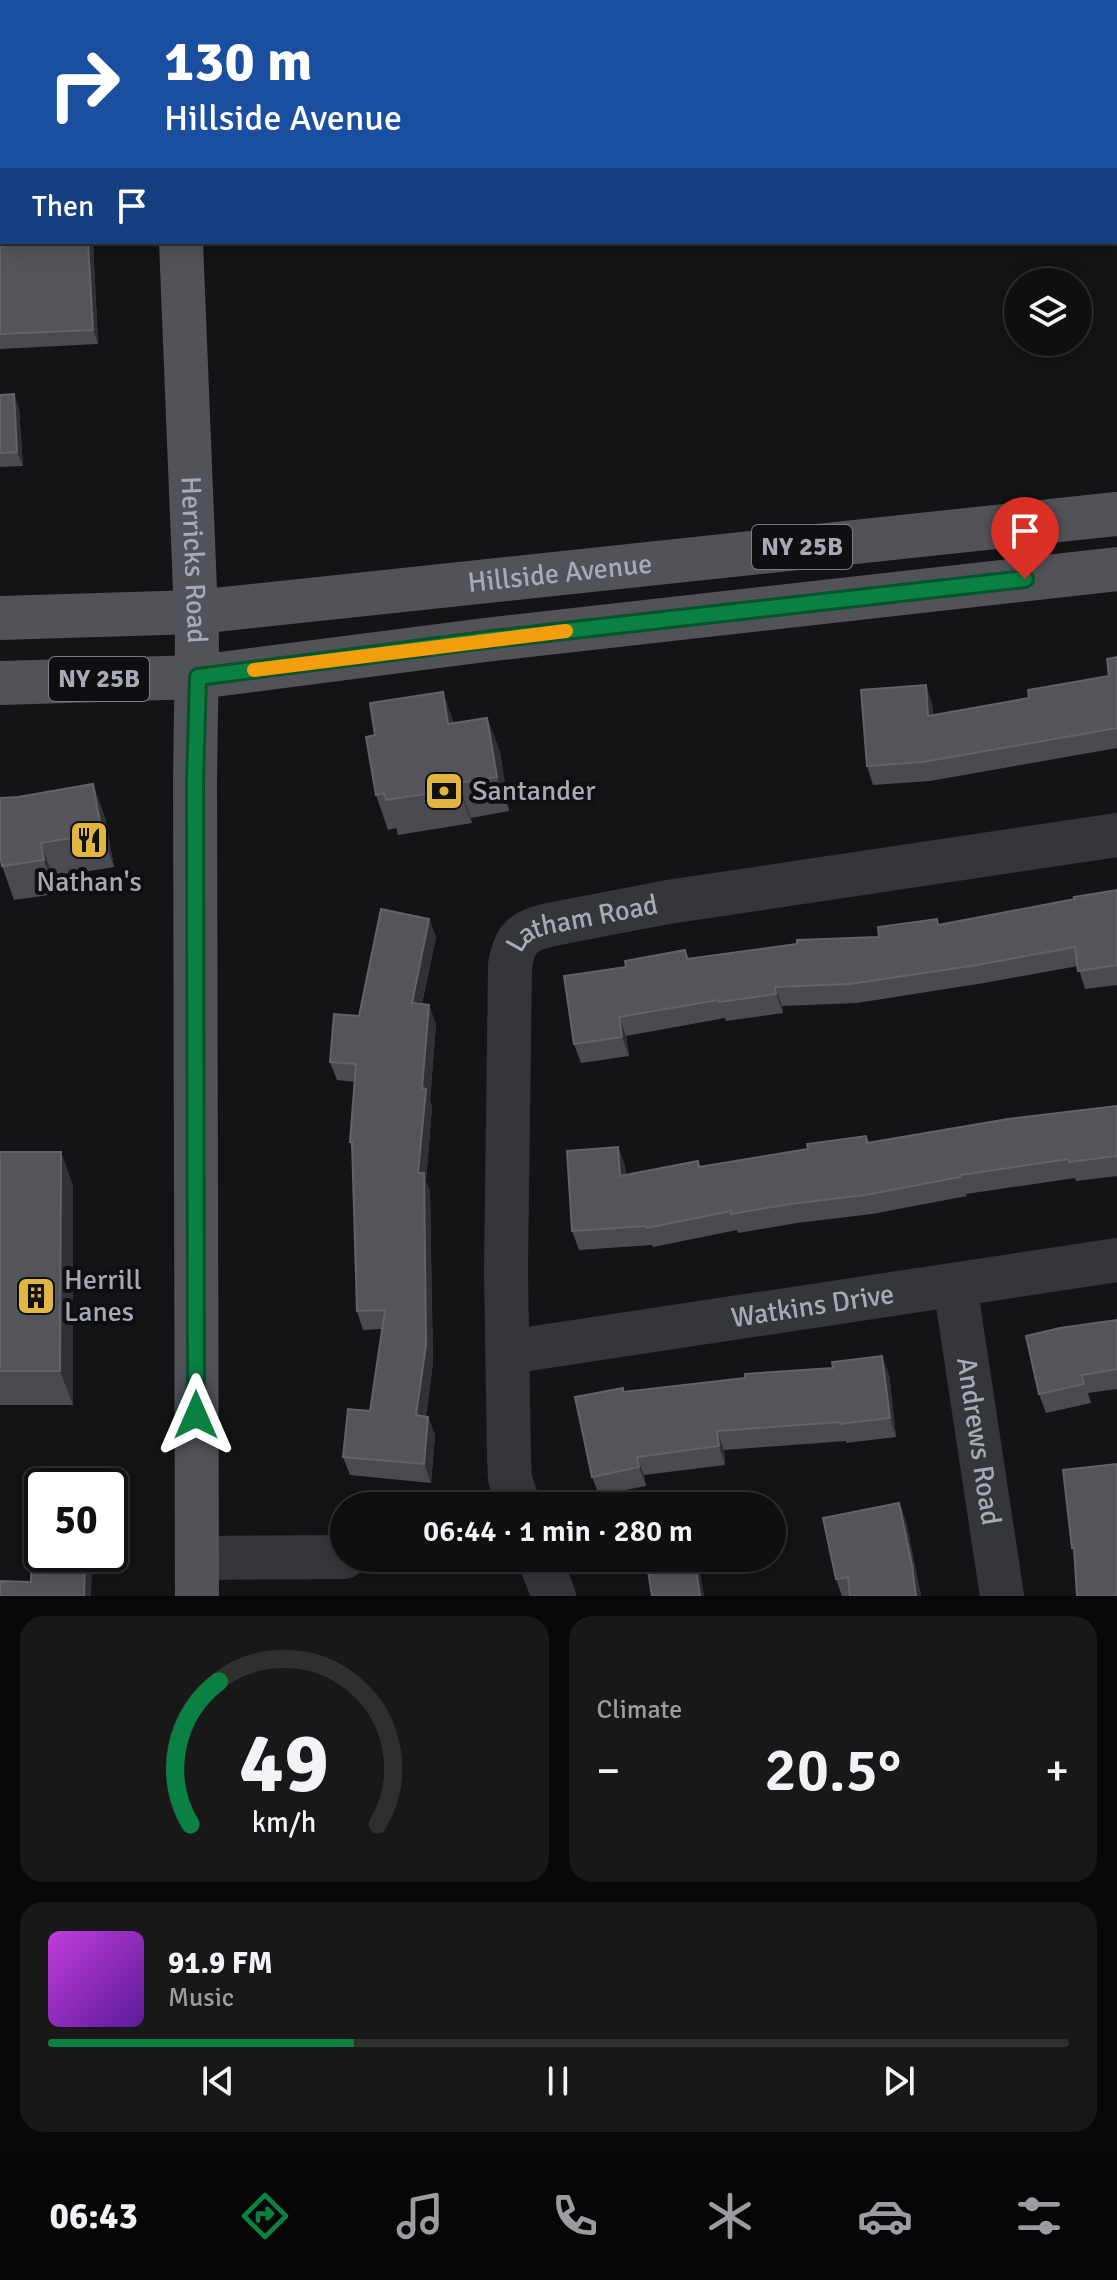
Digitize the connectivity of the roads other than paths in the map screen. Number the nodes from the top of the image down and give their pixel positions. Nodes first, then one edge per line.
1 (181, 244) edge
2 (1117, 514) edge
3 (1117, 569) edge
4 (196, 612) junction
5 (0, 618) edge
6 (198, 677) junction
7 (0, 683) edge
8 (1117, 835) edge
9 (1117, 1260) edge
10 (955, 1285) junction
11 (508, 1352) junction
12 (514, 1492) edge
13 (330, 1559) edge
14 (545, 1572) edge
15 (197, 1577) edge
16 (554, 1596) edge
17 (1002, 1596) edge

1 - 4 main road, Herricks Road
2 - 4 main road, Hillside Avenue / NY 25B
3 - 6 main road, Hillside Avenue / NY 25B
4 - 5 main road, Hillside Avenue / NY 25B
4 - 6 main road, Herricks Road
6 - 7 main road, Hillside Avenue / NY 25B
6 - 15 main road, Herricks Road
8 - 11 street, Latham Road
9 - 10 street, Watkins Drive
10 - 11 street, Watkins Drive
10 - 17 street, Andrews Road
11 - 12 street, Latham Road
13 - 15 street
14 - 16 street

